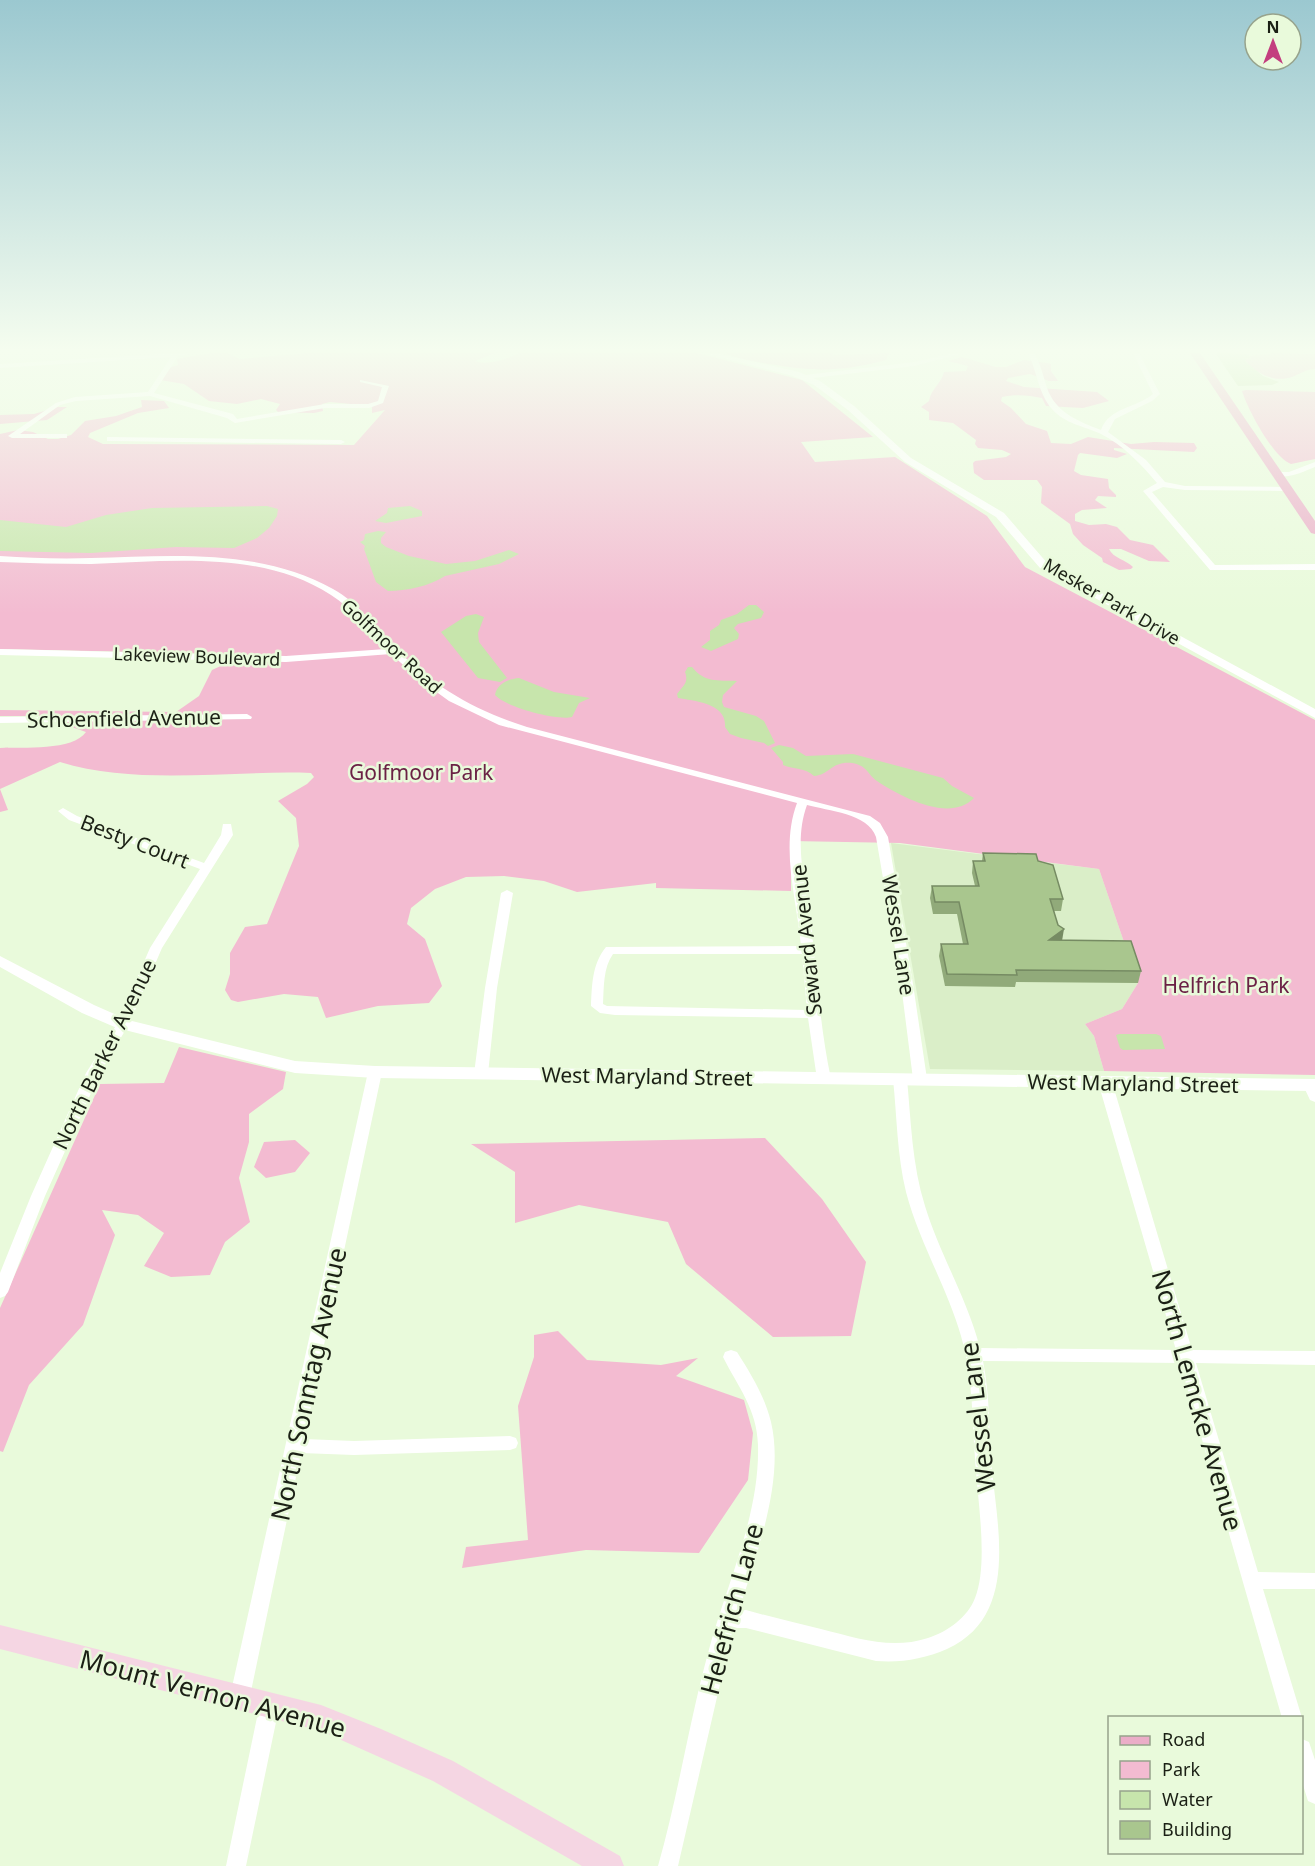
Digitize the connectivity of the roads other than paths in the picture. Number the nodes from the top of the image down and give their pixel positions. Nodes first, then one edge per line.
1 (151, 440) edge
2 (887, 440) edge
3 (1114, 440) edge
4 (1253, 440) edge
5 (221, 442) joint
6 (342, 442) dead end
7 (1315, 464) edge
8 (1276, 474) junction
9 (1162, 484) junction
10 (1286, 489) junction
11 (1315, 530) edge
12 (0, 559) edge
13 (1315, 567) edge
14 (394, 651) junction
15 (0, 652) edge
16 (1315, 714) edge
17 (247, 717) dead end
18 (0, 720) edge
19 (803, 801) junction
20 (63, 811) dead end
21 (227, 826) dead end
22 (878, 828) joint
23 (207, 868) junction
24 (507, 893) dead end
25 (807, 950) junction
26 (0, 961) edge
27 (814, 1014) junction
28 (123, 1024) junction
29 (375, 1072) junction
30 (481, 1074) junction
31 (824, 1079) junction
32 (900, 1079) junction
33 (920, 1079) junction
34 (1104, 1082) junction
35 (1313, 1089) edge
36 (0, 1292) edge
37 (974, 1354) junction
38 (1186, 1356) junction
39 (731, 1358) dead end
40 (1315, 1359) edge
41 (510, 1443) dead end
42 (295, 1446) junction
43 (1251, 1580) junction
44 (1315, 1581) edge
45 (726, 1620) junction
46 (0, 1637) edge
47 (240, 1696) junction
48 (270, 1703) junction
49 (1291, 1716) edge
50 (1303, 1752) edge
51 (1315, 1794) edge
52 (236, 1866) edge
53 (610, 1866) edge
54 (668, 1866) edge

1 - 5 street
2 - 16 street, Mesker Park Drive
3 - 9 street
4 - 8 main road
5 - 6 street
7 - 8 street
8 - 10 main road
9 - 10 street
9 - 13 street
10 - 11 main road
12 - 14 street, Golfmoor Road
14 - 15 street, Lakeview Boulevard
14 - 19 street, Golfmoor Road
17 - 18 street, Schoenfield Avenue
19 - 22 street, Golfmoor Road
19 - 25 street, Seward Avenue
20 - 23 street, Besty Court
21 - 23 street, North Barker Avenue
22 - 33 street, Wessel Lane
23 - 28 street, North Barker Avenue
24 - 30 street
25 - 27 street, Seward Avenue
25 - 27 street
26 - 28 street, West Maryland Street
27 - 31 street, Seward Avenue
28 - 29 street, West Maryland Street
28 - 36 street, North Barker Avenue
29 - 30 street, West Maryland Street
29 - 42 street, North Sonntag Avenue
30 - 31 street, West Maryland Street
31 - 32 street, West Maryland Street
32 - 33 street, West Maryland Street
32 - 37 street, Wessel Lane
33 - 34 street, West Maryland Street
34 - 35 street, West Maryland Street
34 - 38 street, North Lemcke Avenue
37 - 38 street
37 - 45 street, Wessel Lane
38 - 40 street
38 - 43 street, North Lemcke Avenue
39 - 45 street, Helefrich Lane
41 - 42 street
42 - 47 street, North Sonntag Avenue
43 - 44 street
43 - 49 street, North Lemcke Avenue
45 - 54 street, Helefrich Lane
46 - 47 main road, Mount Vernon Avenue
47 - 48 main road, Mount Vernon Avenue
48 - 52 street
48 - 53 main road, Mount Vernon Avenue
50 - 51 street

